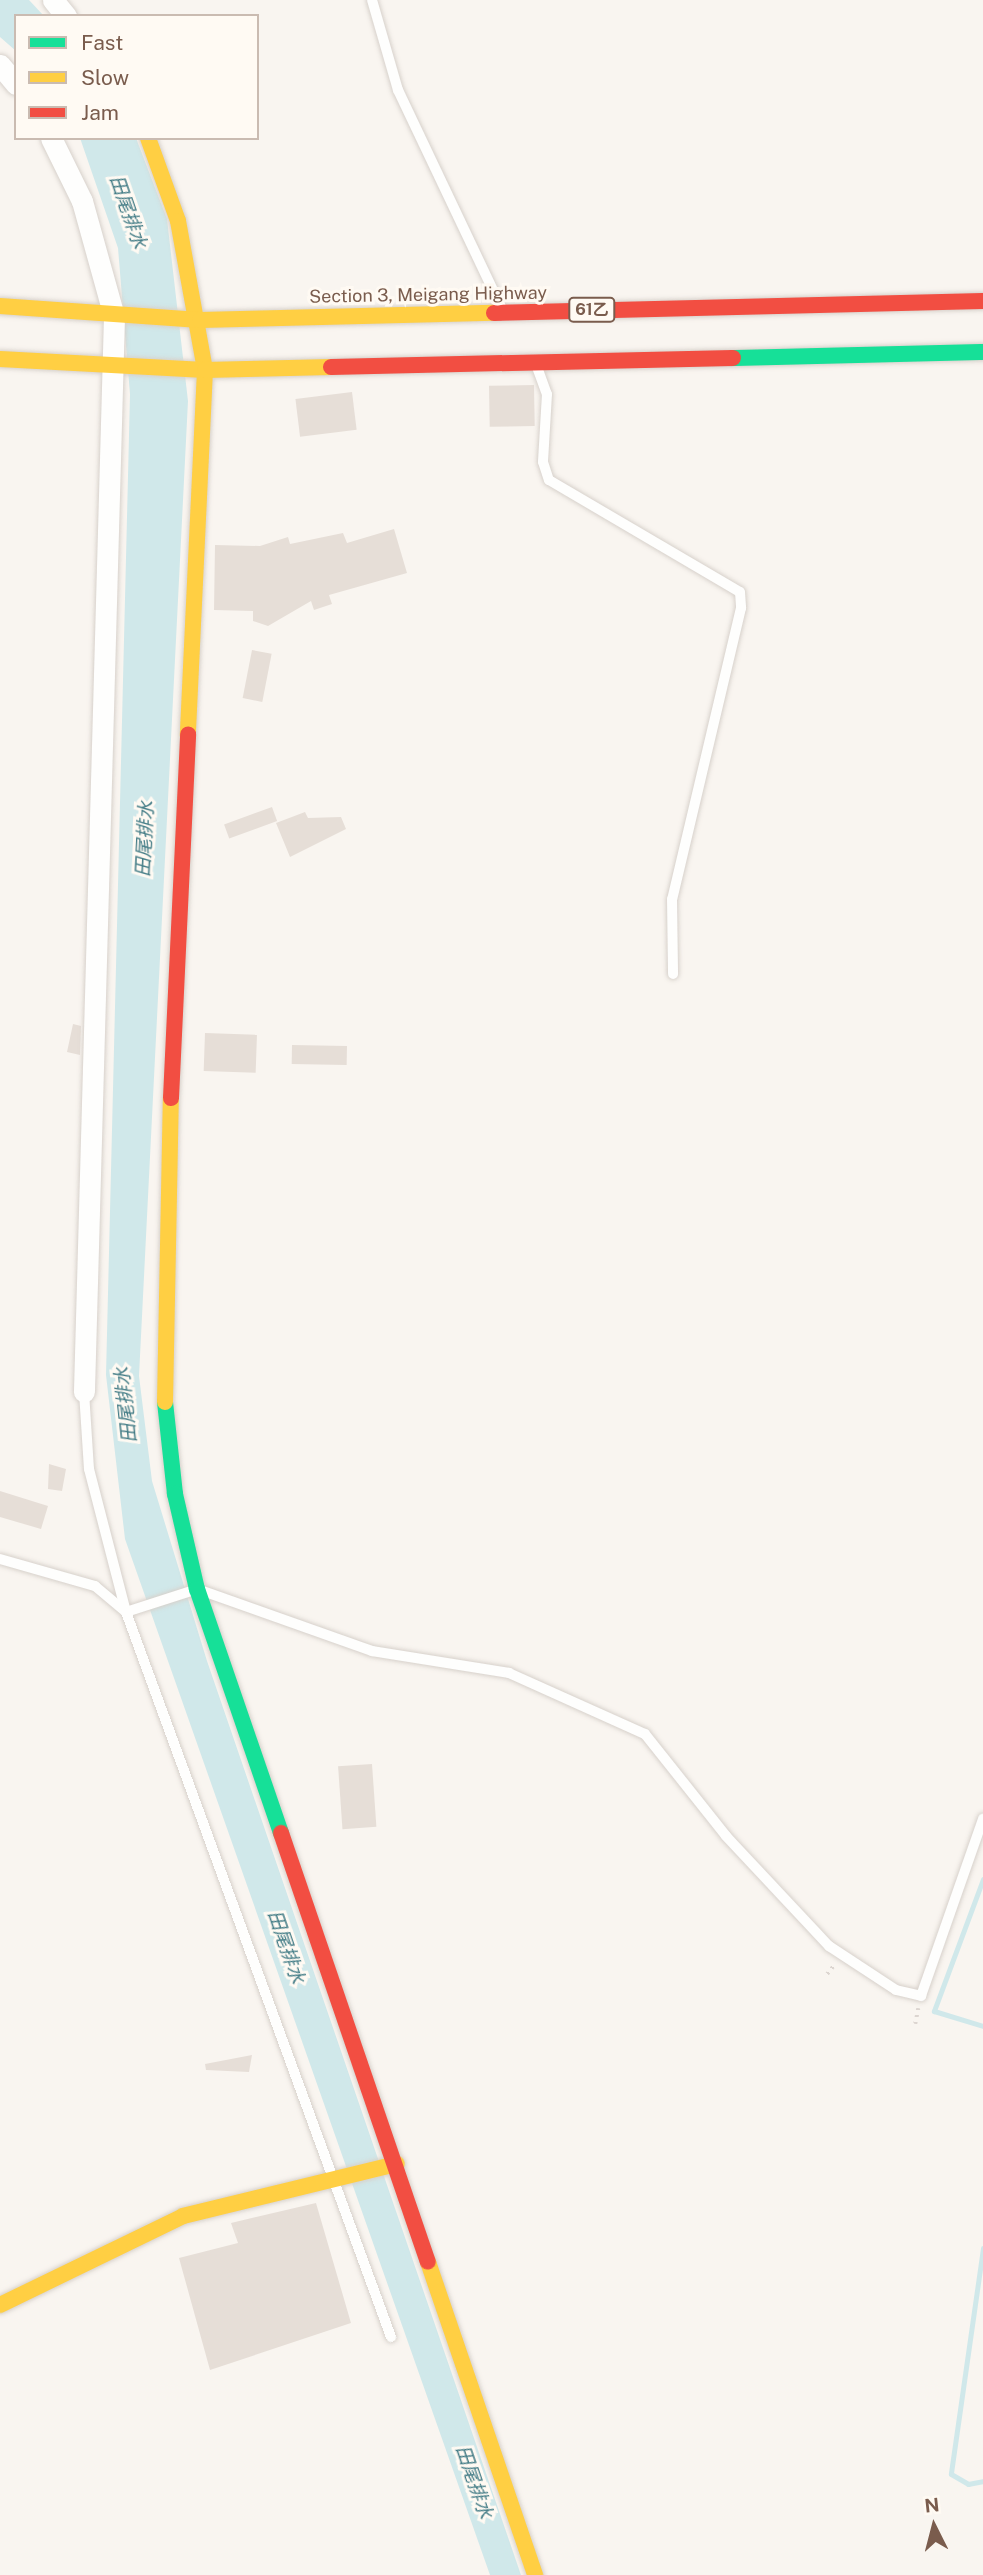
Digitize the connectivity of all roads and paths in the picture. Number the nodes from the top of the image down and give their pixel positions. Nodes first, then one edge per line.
1 (53, 0) edge
2 (372, 0) edge
3 (64, 14) edge
4 (0, 65) edge
5 (14, 82) edge
6 (52, 140) edge
7 (149, 140) edge
8 (983, 301) edge
9 (0, 306) edge
10 (503, 312) junction
11 (114, 316) junction
12 (200, 320) junction
13 (983, 352) edge
14 (0, 359) edge
15 (535, 361) junction
16 (113, 367) junction
17 (205, 370) junction
18 (673, 974) dead end
19 (84, 1392) joint
20 (0, 1559) edge
21 (197, 1589) junction
22 (126, 1612) junction
23 (983, 1819) edge
24 (397, 2164) junction
25 (339, 2182) junction
26 (0, 2305) edge
27 (391, 2337) dead end
28 (535, 2575) edge

1 - 3 street
2 - 10 lane
4 - 5 street
6 - 11 street
7 - 12 street
8 - 10 street, Section 3, Meigang Highway / 61乙
9 - 11 street, Section 3, Meigang Highway / 61乙
10 - 12 street, Section 3, Meigang Highway / 61乙
11 - 12 street, Section 3, Meigang Highway / 61乙
11 - 16 street
12 - 17 street
13 - 15 street
14 - 16 street
15 - 17 street
15 - 18 lane
16 - 17 street
16 - 19 street
17 - 21 street
19 - 22 lane
20 - 22 lane
21 - 22 lane
21 - 23 lane
21 - 24 street
22 - 25 lane
24 - 25 street
24 - 28 street
25 - 26 street
25 - 27 lane

